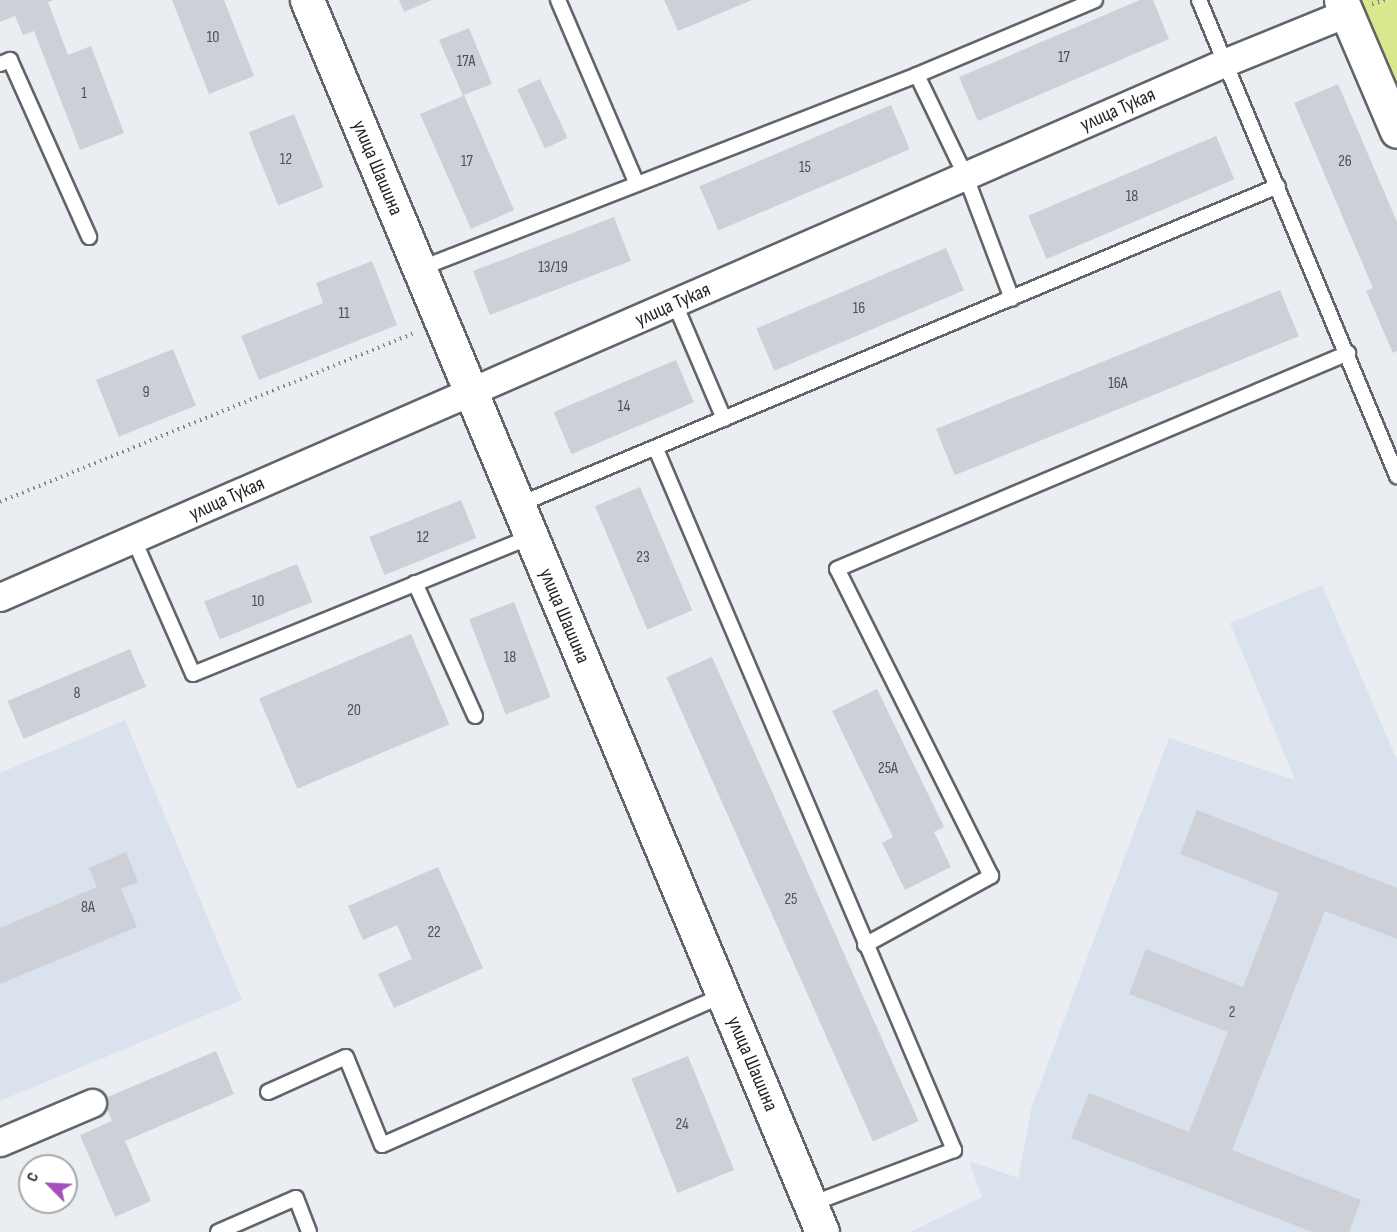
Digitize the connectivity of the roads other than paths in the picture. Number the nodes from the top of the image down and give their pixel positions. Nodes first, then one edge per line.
1 (307, 0) edge
2 (558, 0) edge
3 (1095, 0) edge
4 (1199, 0) edge
5 (1343, 7) edge
6 (1226, 62) junction
7 (0, 64) edge
8 (917, 75) junction
9 (1397, 130) edge
10 (966, 177) junction
11 (636, 184) junction
12 (1278, 186) junction
13 (89, 237) dead end
14 (419, 269) junction
15 (1012, 299) junction
16 (675, 304) junction
17 (1348, 353) junction
18 (471, 393) junction
19 (724, 419) junction
20 (656, 449) junction
21 (1397, 476) edge
22 (518, 505) junction
23 (530, 537) junction
24 (134, 540) junction
25 (415, 583) junction
26 (0, 597) edge
27 (474, 717) dead end
28 (865, 945) junction
29 (723, 995) junction
30 (268, 1092) dead end
31 (92, 1103) dead end
32 (0, 1142) edge
33 (816, 1218) edge
34 (218, 1232) edge
35 (309, 1232) edge

1 - 14 main road, улица Шашина
2 - 11 lane
3 - 8 lane
4 - 6 lane
5 - 6 street, улица Тукая
5 - 9 main road
6 - 10 street, улица Тукая
6 - 12 lane
7 - 13 lane
8 - 10 lane
8 - 11 lane
10 - 15 lane
10 - 16 street, улица Тукая
11 - 14 lane
12 - 15 lane
12 - 17 lane
14 - 18 main road, улица Шашина
15 - 19 lane
16 - 18 street, улица Тукая
16 - 19 lane
17 - 21 lane
17 - 28 lane
18 - 22 main road, улица Шашина
18 - 24 street, улица Тукая
19 - 20 lane
20 - 22 lane
20 - 28 lane
22 - 23 main road, улица Шашина
23 - 25 lane
23 - 29 main road, улица Шашина
24 - 25 lane
24 - 26 street, улица Тукая
25 - 27 lane
28 - 33 lane
29 - 30 lane
29 - 33 main road, улица Шашина
31 - 32 street
34 - 35 lane

